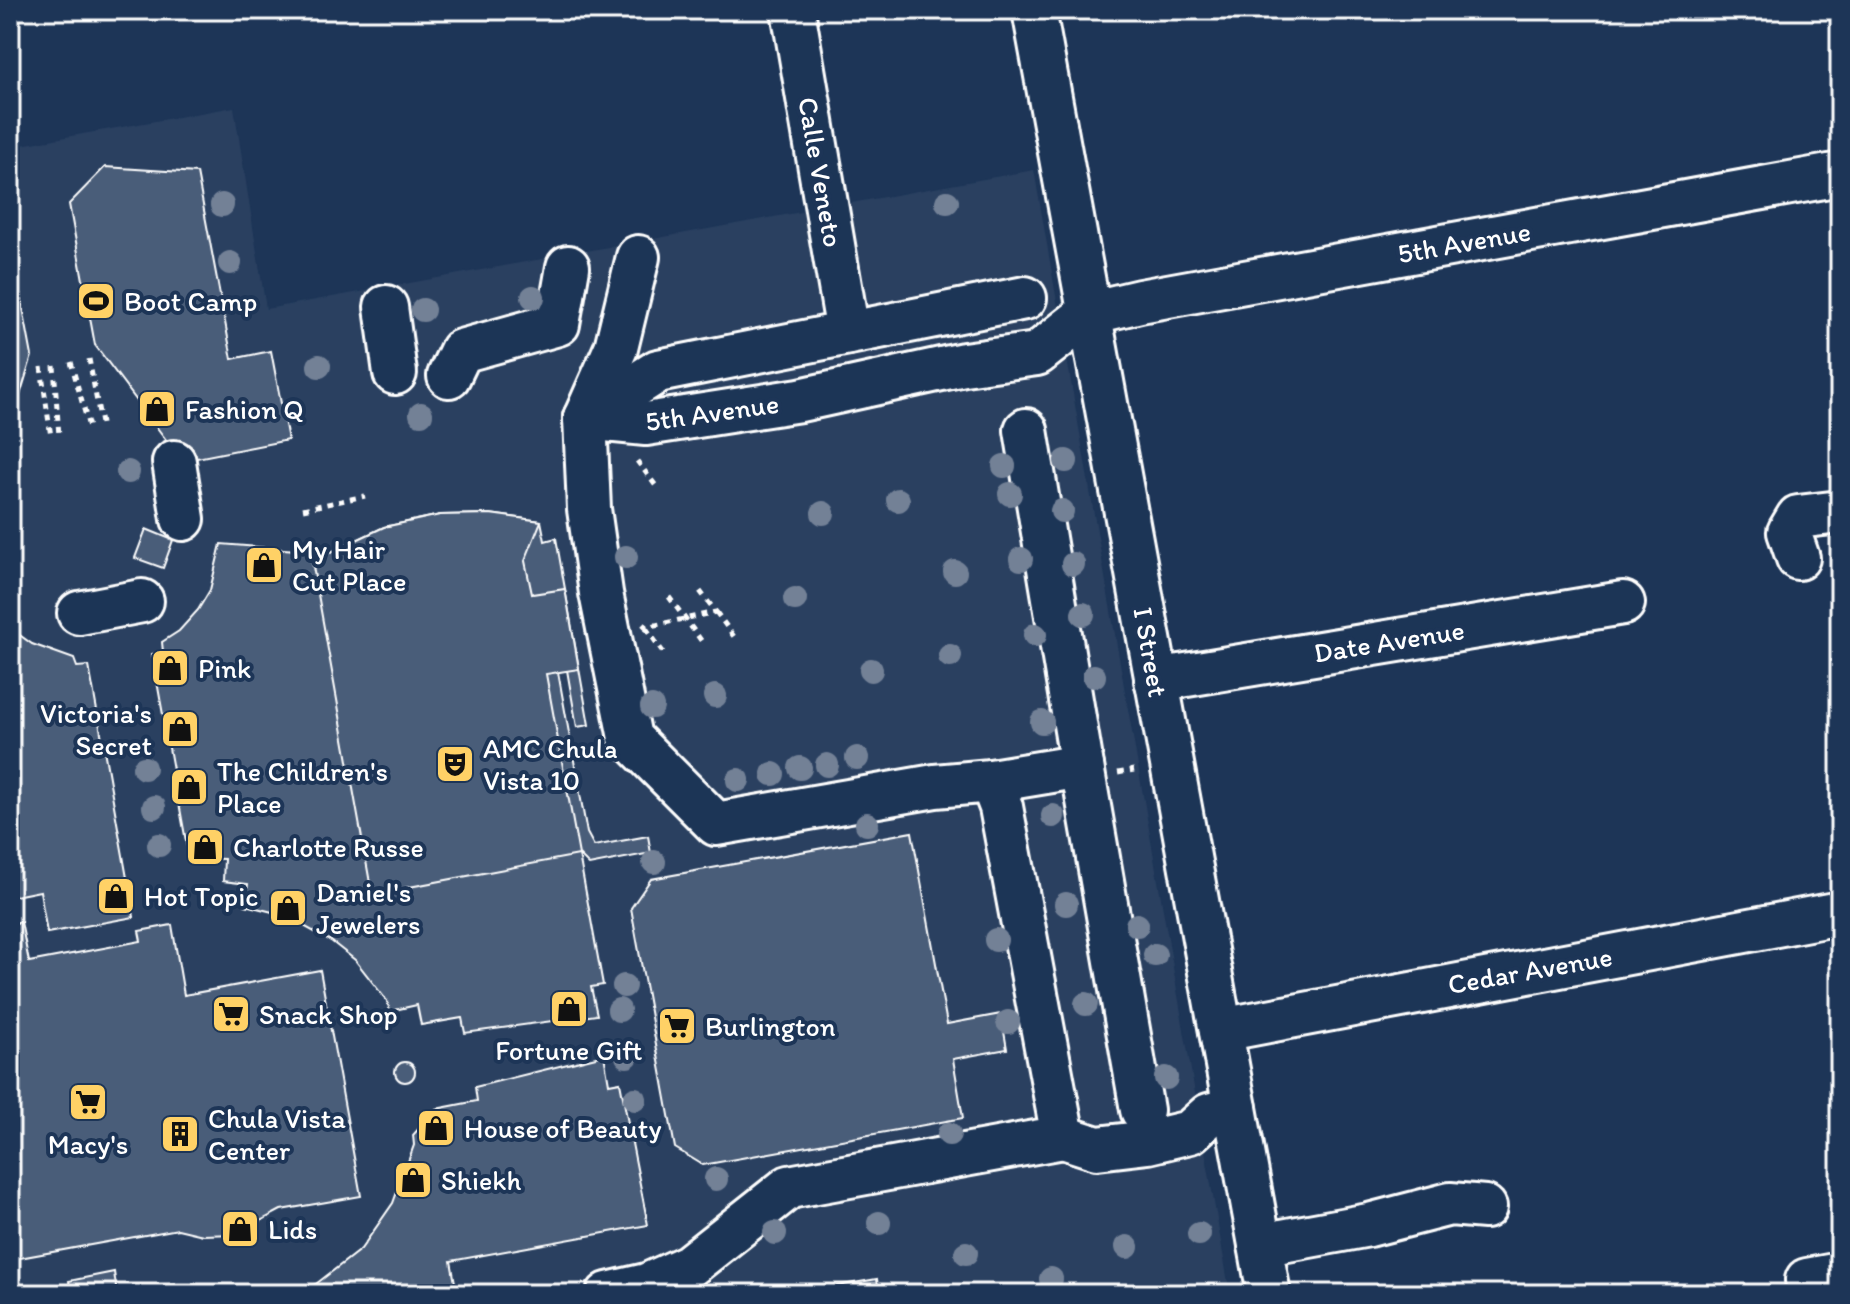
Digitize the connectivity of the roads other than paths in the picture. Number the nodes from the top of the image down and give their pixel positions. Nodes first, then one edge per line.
1 (793, 10) edge
2 (1034, 10) edge
3 (1840, 174) edge
4 (638, 257) dead end
5 (568, 267) dead end
6 (386, 307) dead end
7 (1089, 313) junction
8 (848, 333) junction
9 (395, 373) dead end
10 (449, 376) dead end
11 (585, 418) junction
12 (1026, 430) dead end
13 (174, 462) dead end
14 (1840, 512) edge
15 (183, 519) dead end
16 (1798, 558) dead end
17 (142, 601) dead end
18 (1623, 603) dead end
19 (79, 613) dead end
20 (1156, 680) junction
21 (1082, 766) junction
22 (991, 781) junction
23 (1840, 913) edge
24 (1221, 1030) junction
25 (1142, 1110) junction
26 (1222, 1112) junction
27 (1063, 1137) junction
28 (1485, 1207) dead end
29 (1260, 1245) junction
30 (608, 1294) edge
31 (1269, 1294) edge

1 - 8 street, Calle Veneto
2 - 7 street, I Street
3 - 7 street, 5th Avenue
4 - 11 street
5 - 10 street
6 - 9 street
7 - 8 street, 5th Avenue
7 - 11 street, 5th Avenue
7 - 20 street, I Street
8 - 11 street, 5th Avenue
11 - 22 street
12 - 21 street
13 - 15 street
14 - 16 street
17 - 19 street
18 - 20 street, Date Avenue
20 - 24 street, I Street
21 - 22 street
21 - 25 street
22 - 27 street
23 - 24 street, Cedar Avenue
24 - 26 street, I Street
25 - 26 street
25 - 27 street
26 - 27 street
26 - 29 street, I Street
27 - 30 street
28 - 29 street
29 - 31 street, I Street

